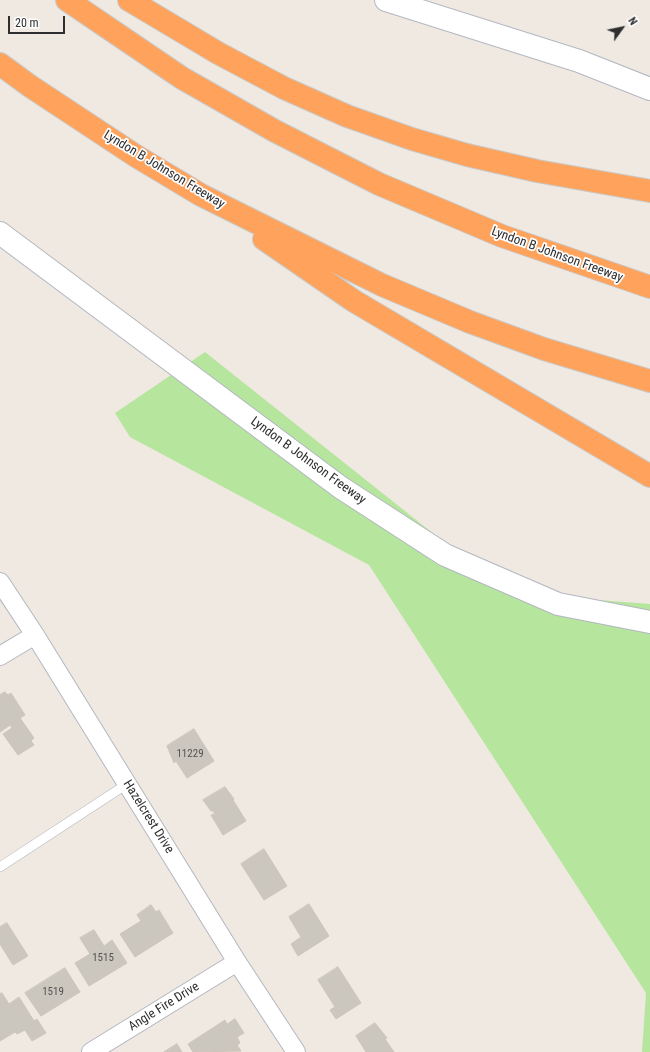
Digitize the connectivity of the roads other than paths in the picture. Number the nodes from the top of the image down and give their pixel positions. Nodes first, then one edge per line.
1 (67, 0) edge
2 (129, 0) edge
3 (386, 0) edge
4 (0, 64) edge
5 (650, 88) edge
6 (650, 191) edge
7 (201, 195) junction
8 (0, 233) edge
9 (0, 248) edge
10 (26, 252) junction
11 (619, 277) junction
12 (650, 280) edge
13 (650, 287) edge
14 (650, 381) edge
15 (650, 476) edge
16 (0, 582) edge
17 (650, 622) edge
18 (35, 635) junction
19 (0, 656) edge
20 (127, 784) junction
21 (0, 867) edge
22 (237, 962) junction
23 (91, 1052) edge
24 (296, 1052) edge

1 - 11 highway, Lyndon B Johnson Freeway
2 - 6 highway
3 - 5 main road
4 - 7 highway, Lyndon B Johnson Freeway
7 - 14 highway, Lyndon B Johnson Freeway
7 - 15 highway
8 - 10 main road, Lyndon B Johnson Freeway
9 - 10 street
10 - 17 main road, Lyndon B Johnson Freeway
11 - 12 highway
11 - 13 highway, Lyndon B Johnson Freeway
16 - 18 street, Hazelcrest Drive
18 - 19 street
18 - 20 street, Hazelcrest Drive
20 - 21 lane
20 - 22 street, Hazelcrest Drive
22 - 23 street, Angle Fire Drive
22 - 24 street, Hazelcrest Drive

